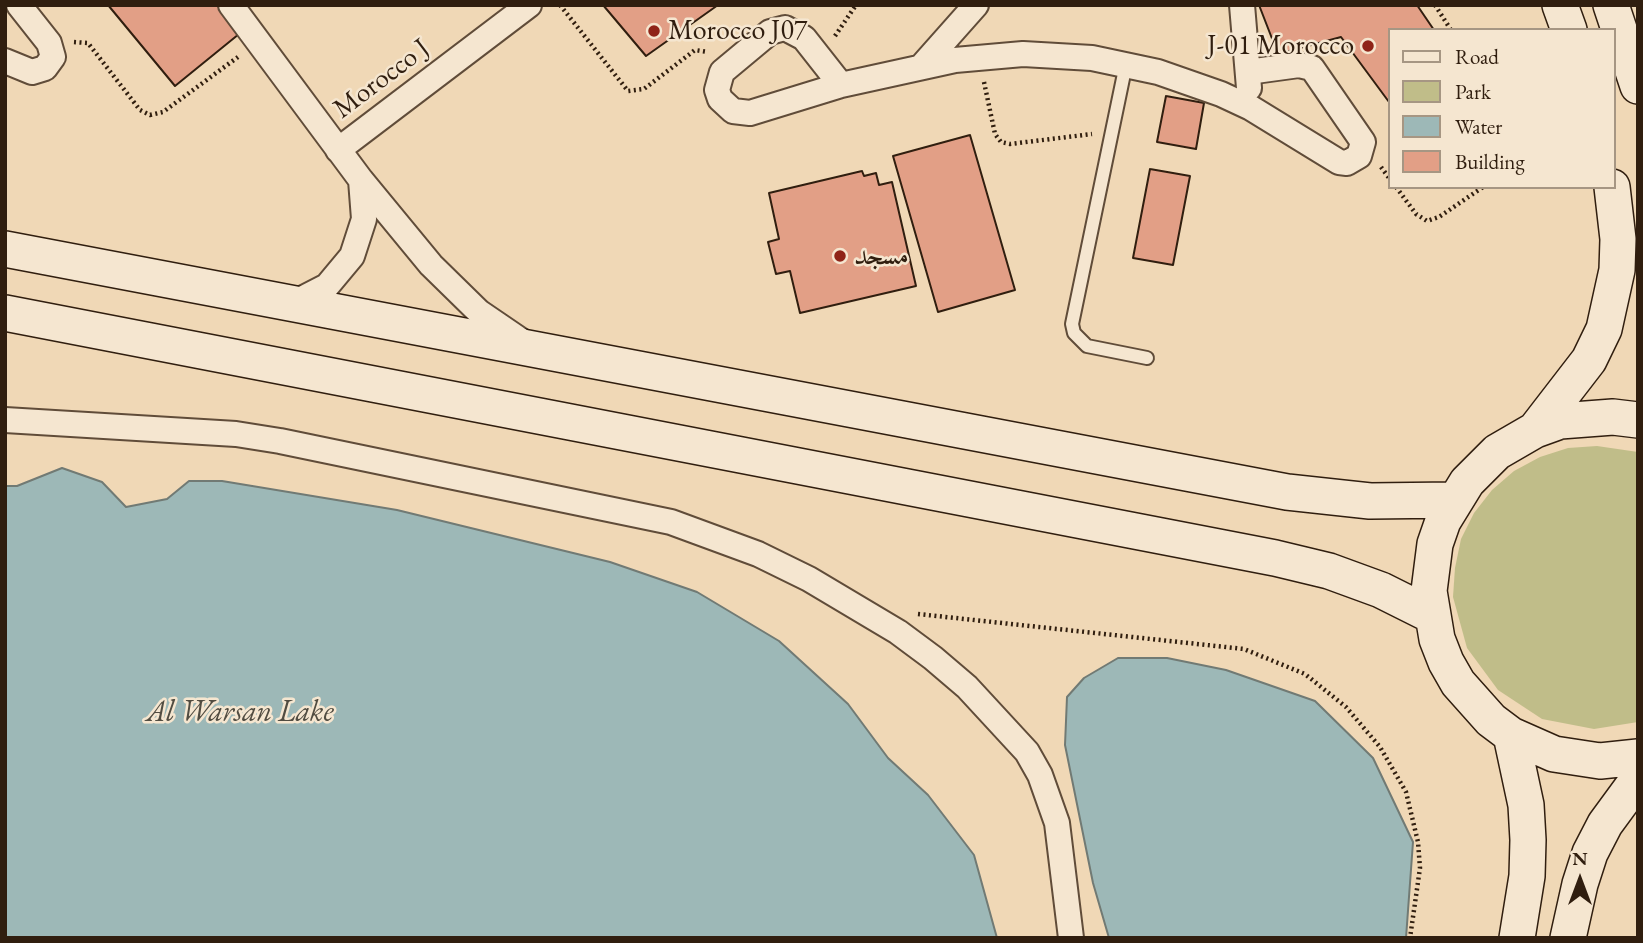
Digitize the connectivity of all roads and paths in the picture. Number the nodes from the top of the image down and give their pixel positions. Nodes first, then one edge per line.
1 (19, 5) edge
2 (231, 5) edge
3 (530, 5) edge
4 (560, 5) edge
5 (856, 5) edge
6 (976, 5) edge
7 (1242, 5) edge
8 (1435, 5) edge
9 (1560, 5) edge
10 (1611, 5) edge
11 (1450, 28) edge
12 (1568, 28) edge
13 (258, 42) junction
14 (53, 57) junction
15 (820, 58) junction
16 (979, 58) junction
17 (5, 61) edge
18 (1126, 64) junction
19 (921, 67) junction
20 (722, 72) junction
21 (1248, 72) junction
22 (841, 85) junction
23 (1638, 86) edge
24 (1251, 108) junction
25 (1111, 131) junction
26 (338, 150) junction
27 (361, 180) junction
28 (1397, 189) edge
29 (1480, 189) edge
30 (1612, 189) edge
31 (5, 249) edge
32 (292, 304) junction
33 (5, 313) edge
34 (535, 350) junction
35 (1147, 358) dead end
36 (5, 420) edge
37 (1638, 420) edge
38 (1535, 430) junction
39 (1454, 500) junction
40 (916, 614) dead end
41 (1431, 615) junction
42 (1511, 735) junction
43 (1638, 757) edge
44 (1638, 779) edge
45 (1071, 938) edge
46 (1410, 938) edge
47 (1517, 938) edge
48 (1568, 938) edge

1 - 14 street
2 - 13 street
3 - 26 street, Morocco J
4 - 20 path
5 - 15 path
6 - 19 street
7 - 21 street
8 - 11 path
9 - 12 street
10 - 23 street
13 - 14 path
13 - 26 street
14 - 17 street
15 - 20 street
15 - 22 street
16 - 18 street
16 - 19 street
16 - 25 path
18 - 24 street
18 - 25 lane
19 - 22 street
20 - 22 street
21 - 24 street
21 - 24 street
25 - 35 lane
26 - 27 street
27 - 32 street
27 - 34 street
28 - 29 path
30 - 38 street
31 - 32 street
32 - 34 street
33 - 41 street
34 - 39 street
36 - 45 street
37 - 38 street
38 - 39 street
39 - 41 street
40 - 46 path
41 - 42 street
42 - 43 street
42 - 47 street
44 - 48 street

